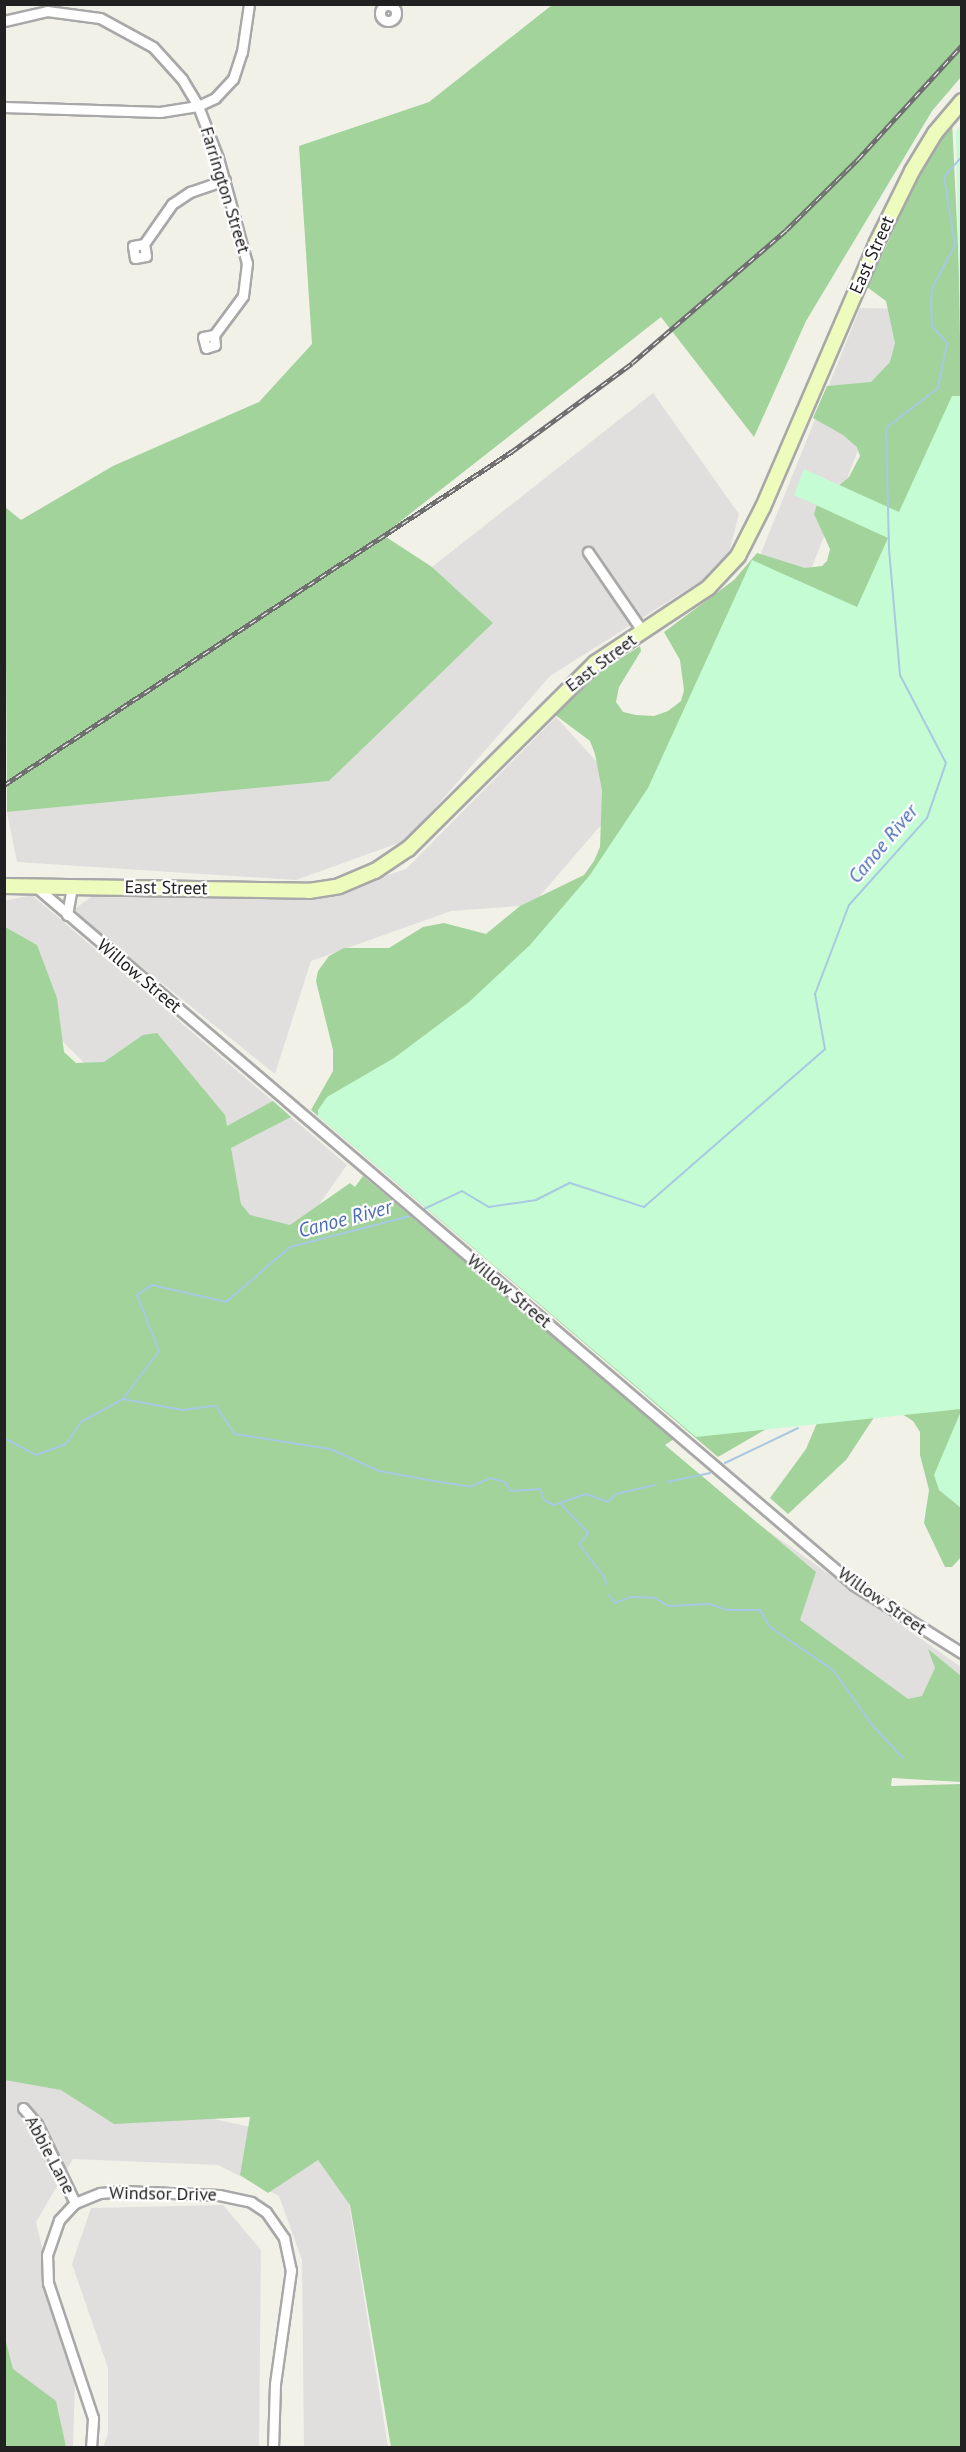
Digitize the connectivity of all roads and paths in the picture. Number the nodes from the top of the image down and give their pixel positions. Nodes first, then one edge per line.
1 (249, 4) edge
2 (370, 4) edge
3 (380, 10) dead end
4 (4, 21) edge
5 (962, 100) edge
6 (198, 106) junction
7 (4, 107) edge
8 (225, 180) junction
9 (144, 244) dead end
10 (214, 336) dead end
11 (588, 552) dead end
12 (642, 632) junction
13 (33, 885) junction
14 (4, 886) edge
15 (72, 886) junction
16 (67, 915) junction
17 (962, 1653) edge
18 (23, 2108) dead end
19 (75, 2203) junction
20 (91, 2448) edge
21 (273, 2448) edge

1 - 6 street
2 - 3 street
4 - 6 street, Farrington Street
5 - 12 street, East Street
6 - 7 street
6 - 8 street, Farrington Street
8 - 9 street
8 - 10 street, Farrington Street
11 - 12 street
12 - 15 street, East Street
13 - 14 street, East Street
13 - 15 street, East Street
13 - 16 street, Willow Street
15 - 16 street
16 - 17 street, Willow Street
18 - 19 street, Abbie Lane
19 - 20 street
19 - 21 street, Windsor Drive

